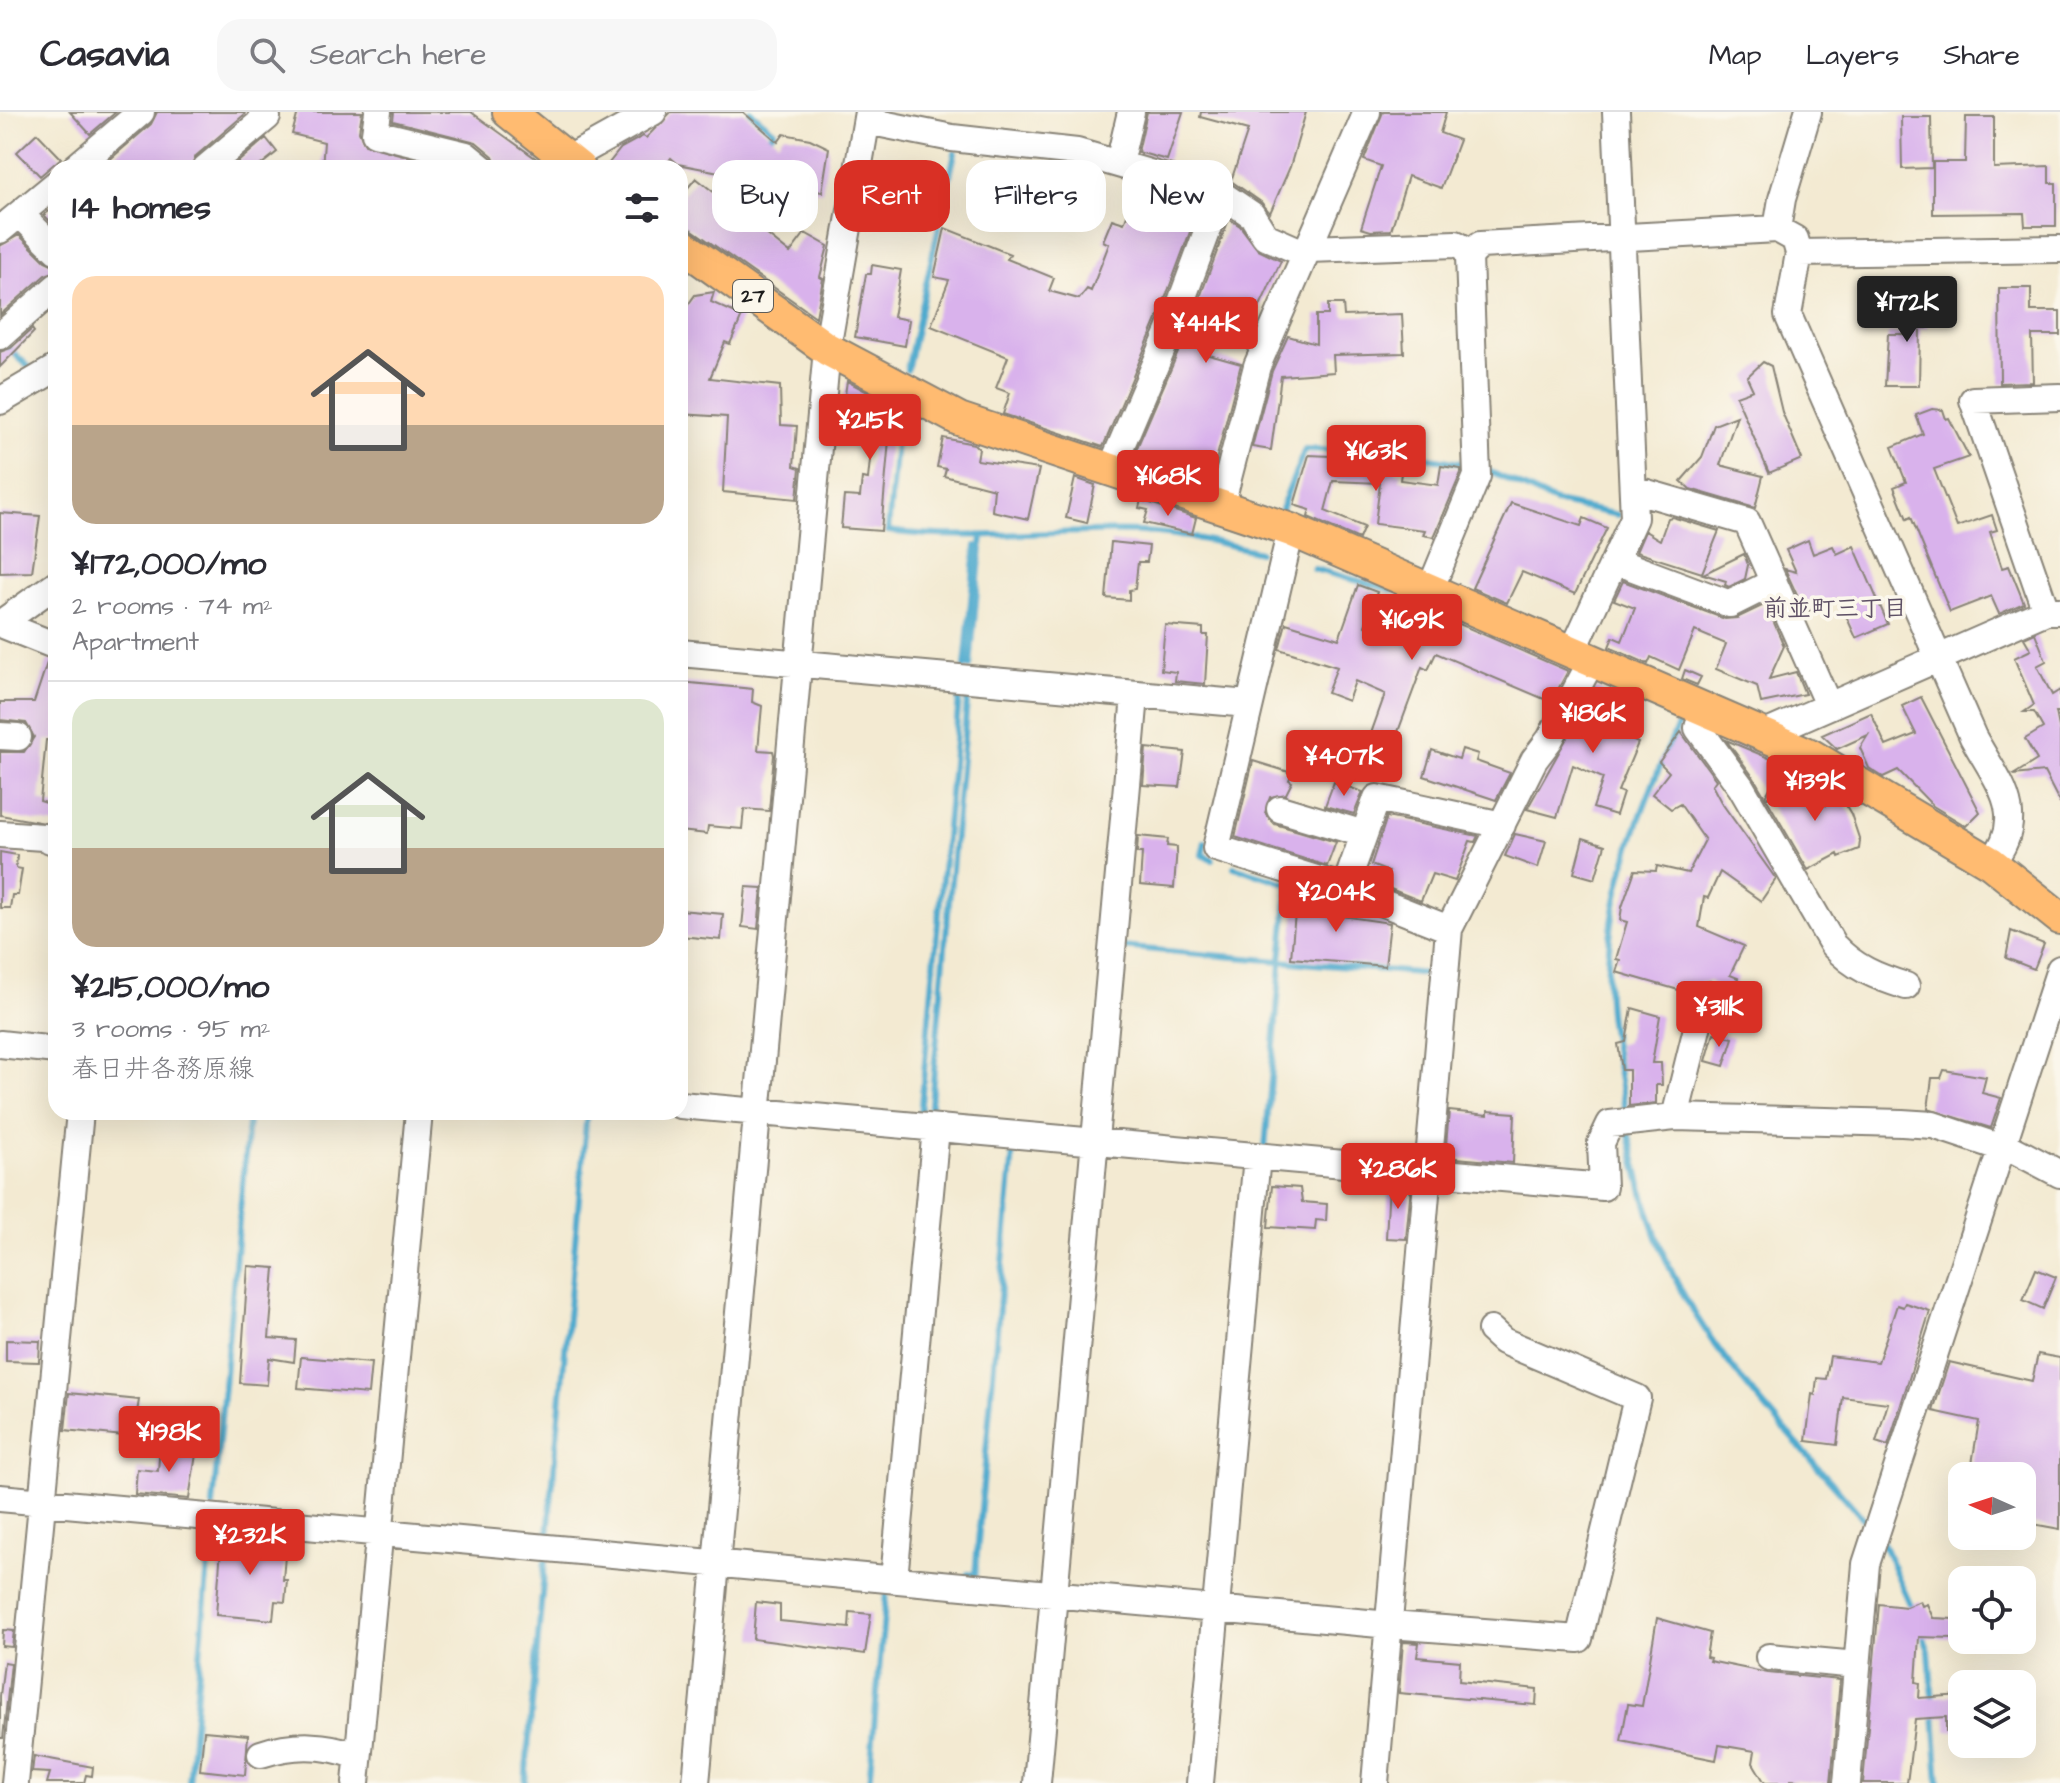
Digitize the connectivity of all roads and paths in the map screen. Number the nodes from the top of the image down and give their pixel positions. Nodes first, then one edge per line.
1 (141, 112) edge
2 (262, 112) edge
3 (378, 112) edge
4 (509, 112) edge
5 (653, 112) edge
6 (1131, 112) edge
7 (1367, 112) edge
8 (1616, 112) edge
9 (1808, 112) edge
10 (868, 117) edge
11 (84, 160) edge
12 (216, 160) edge
13 (472, 160) edge
14 (562, 160) edge
15 (575, 160) edge
16 (1119, 163) junction
17 (1122, 164) edge
18 (48, 191) edge
19 (1233, 202) edge
20 (10, 222) edge
21 (1777, 229) junction
22 (1207, 232) edge
23 (1622, 238) junction
24 (48, 245) edge
25 (2060, 249) edge
26 (688, 250) edge
27 (1307, 252) junction
28 (1472, 253) junction
29 (1799, 253) junction
30 (48, 294) edge
31 (0, 336) edge
32 (827, 349) junction
33 (48, 373) edge
34 (2060, 397) edge
35 (0, 401) edge
36 (1111, 469) junction
37 (1633, 489) junction
38 (1221, 505) junction
39 (1291, 530) junction
40 (1615, 561) junction
41 (1774, 582) junction
42 (48, 589) edge
43 (1430, 590) junction
44 (2053, 611) edge
45 (0, 624) edge
46 (48, 643) edge
47 (688, 654) edge
48 (1582, 656) junction
49 (1939, 659) junction
50 (798, 663) junction
51 (1135, 696) junction
52 (1248, 704) junction
53 (1828, 705) junction
54 (1703, 709) junction
55 (1765, 734) junction
56 (1280, 809) dead end
57 (1502, 825) junction
58 (0, 834) edge
59 (1364, 834) junction
60 (48, 839) edge
61 (1991, 863) junction
62 (1345, 888) junction
63 (2060, 918) edge
64 (1449, 929) junction
65 (2060, 969) edge
66 (1906, 986) dead end
67 (1705, 996) dead end
68 (2052, 1024) edge
69 (0, 1044) edge
70 (48, 1049) edge
71 (688, 1106) edge
72 (758, 1113) junction
73 (1675, 1117) junction
74 (79, 1120) edge
75 (418, 1120) edge
76 (936, 1128) junction
77 (1095, 1142) junction
78 (2003, 1146) junction
79 (1257, 1156) junction
80 (1430, 1171) junction
81 (2060, 1174) edge
82 (1491, 1330) dead end
83 (0, 1498) edge
84 (44, 1501) junction
85 (379, 1533) junction
86 (717, 1563) junction
87 (894, 1579) junction
88 (1055, 1594) junction
89 (1216, 1609) junction
90 (1390, 1625) junction
91 (1769, 1657) dead end
92 (1857, 1665) junction
93 (261, 1754) dead end
94 (358, 1756) junction
95 (15, 1783) edge
96 (356, 1783) edge
97 (696, 1783) edge
98 (1037, 1783) edge
99 (1200, 1783) edge
100 (1375, 1783) edge
101 (1847, 1783) edge

1 - 11 street
2 - 12 street
3 - 13 street
4 - 14 main road
5 - 15 street
6 - 16 street
7 - 27 street
8 - 23 street
9 - 21 street
10 - 16 street
10 - 32 street
16 - 17 street
18 - 20 street
19 - 27 street
20 - 24 street
21 - 23 street
21 - 29 street
22 - 36 street
23 - 28 street
23 - 37 street
25 - 29 street
26 - 32 main road, 27
27 - 28 street
27 - 38 street
28 - 43 street
29 - 49 street
30 - 31 street
32 - 36 main road, 27
32 - 50 street
33 - 35 street
34 - 44 street
36 - 38 main road, 27
37 - 40 street
37 - 41 street
38 - 39 main road, 27
39 - 43 main road, 27
39 - 52 street
40 - 41 street
40 - 48 street
41 - 53 street
42 - 45 street
43 - 48 main road, 27
44 - 49 street
45 - 46 street
47 - 50 street
48 - 54 main road, 27
48 - 57 street
49 - 53 street
49 - 61 street
50 - 51 street
50 - 72 street
51 - 52 street
51 - 77 street
52 - 62 street
53 - 55 street
54 - 55 main road, 27
54 - 66 street
55 - 61 main road, 27
56 - 59 street
57 - 59 street
57 - 64 street
58 - 60 street
59 - 62 street
61 - 63 main road, 27
62 - 64 street
64 - 80 street
65 - 68 street
67 - 73 street
68 - 78 street
69 - 70 street
71 - 72 street
72 - 76 street
72 - 86 street
73 - 78 street
73 - 80 street
74 - 84 street
75 - 85 street
76 - 77 street
76 - 87 street
77 - 79 street
77 - 88 street
78 - 81 street
78 - 92 street
79 - 80 street
79 - 89 street
80 - 90 street
82 - 90 street
83 - 84 street
84 - 85 street
84 - 95 street
85 - 86 street
85 - 94 street
86 - 87 street
86 - 97 street
87 - 88 street
88 - 89 street
88 - 98 street
89 - 90 street
89 - 99 street
90 - 100 street
91 - 92 street
92 - 101 street
93 - 94 street
94 - 96 street

